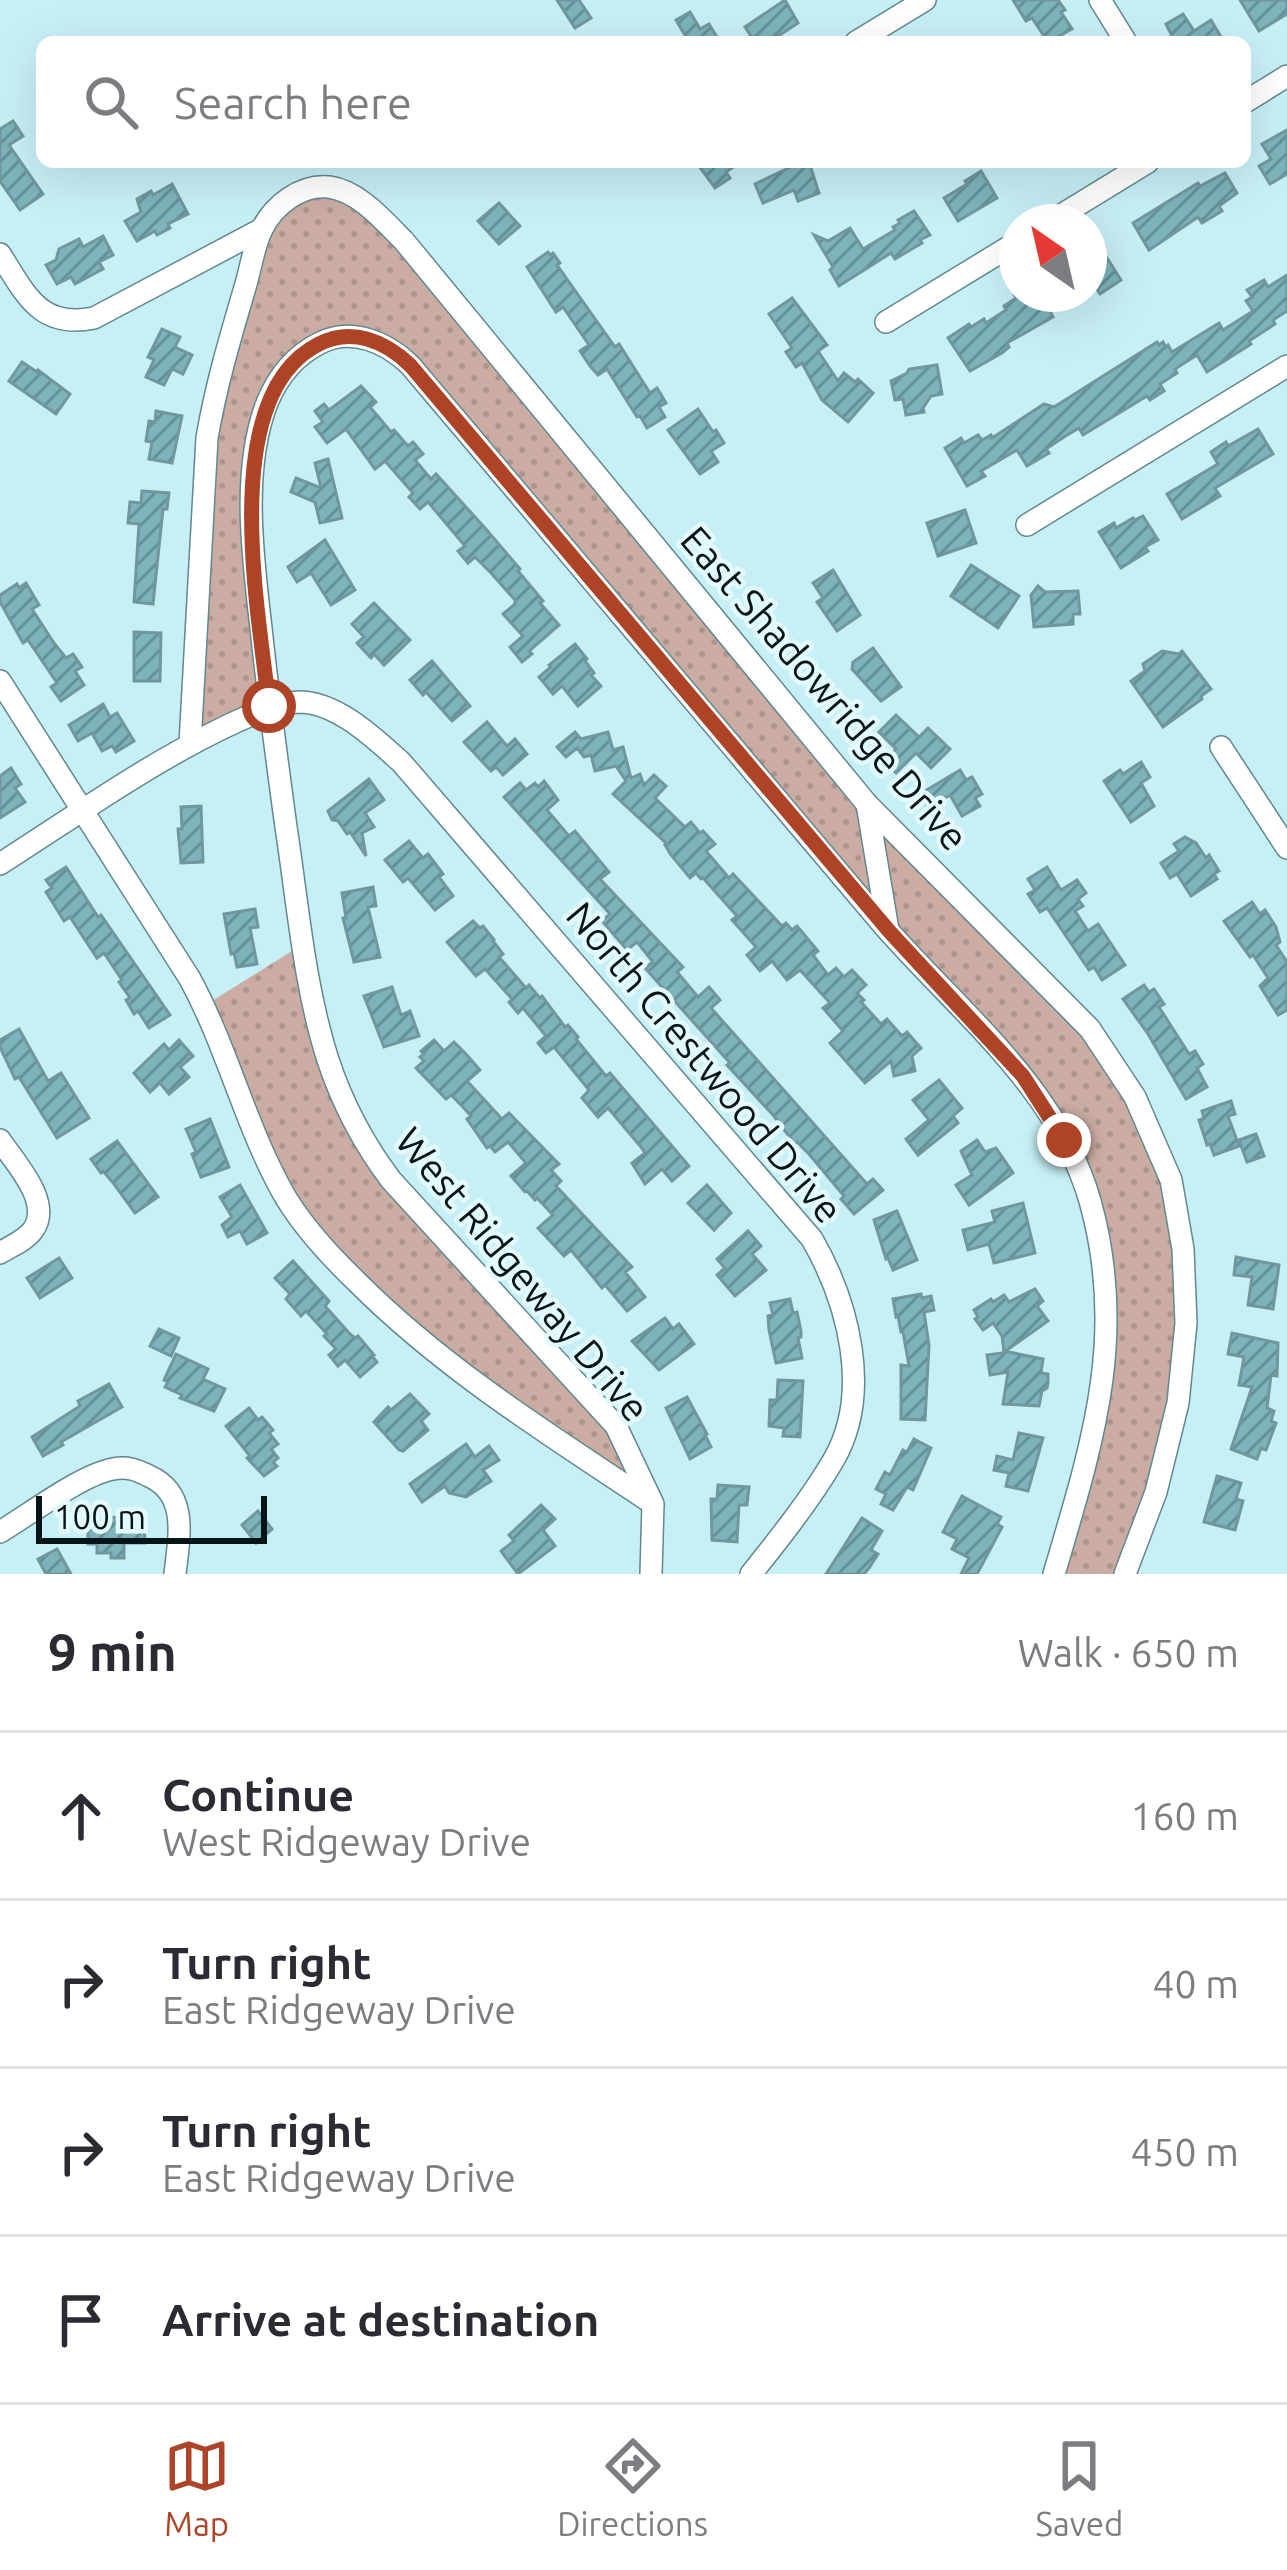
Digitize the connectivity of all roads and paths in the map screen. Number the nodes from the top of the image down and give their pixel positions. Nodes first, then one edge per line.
1 (925, 0) edge
2 (1100, 0) edge
3 (866, 36) edge
4 (1122, 36) edge
5 (1287, 76) edge
6 (1251, 98) edge
7 (1138, 168) edge
8 (1079, 204) edge
9 (262, 229) junction
10 (999, 253) edge
11 (0, 254) edge
12 (886, 322) dead end
13 (1287, 366) edge
14 (1027, 525) dead end
15 (0, 681) edge
16 (269, 706) junction
17 (190, 744) junction
18 (1221, 747) dead end
19 (867, 804) junction
20 (82, 811) junction
21 (1287, 848) edge
22 (0, 864) edge
23 (889, 931) junction
24 (0, 1140) edge
25 (0, 1253) edge
26 (652, 1504) junction
27 (0, 1532) edge
28 (175, 1574) edge
29 (651, 1574) edge
30 (751, 1574) edge
31 (1054, 1574) edge
32 (1125, 1574) edge

1 - 3 street
2 - 4 street
5 - 6 street
7 - 8 street
9 - 11 street, East Shadowridge Drive
9 - 17 street
9 - 19 street, East Shadowridge Drive
10 - 12 street
13 - 14 street
15 - 20 street
16 - 17 street
16 - 23 street, West Ridgeway Drive
16 - 26 street, West Ridgeway Drive
16 - 30 street, North Crestwood Drive
17 - 20 street
18 - 21 street
19 - 23 street
19 - 32 street, East Shadowridge Drive
20 - 22 street
20 - 26 street
23 - 31 street
24 - 25 street
26 - 29 street, West Ridgeway Drive
27 - 28 street

